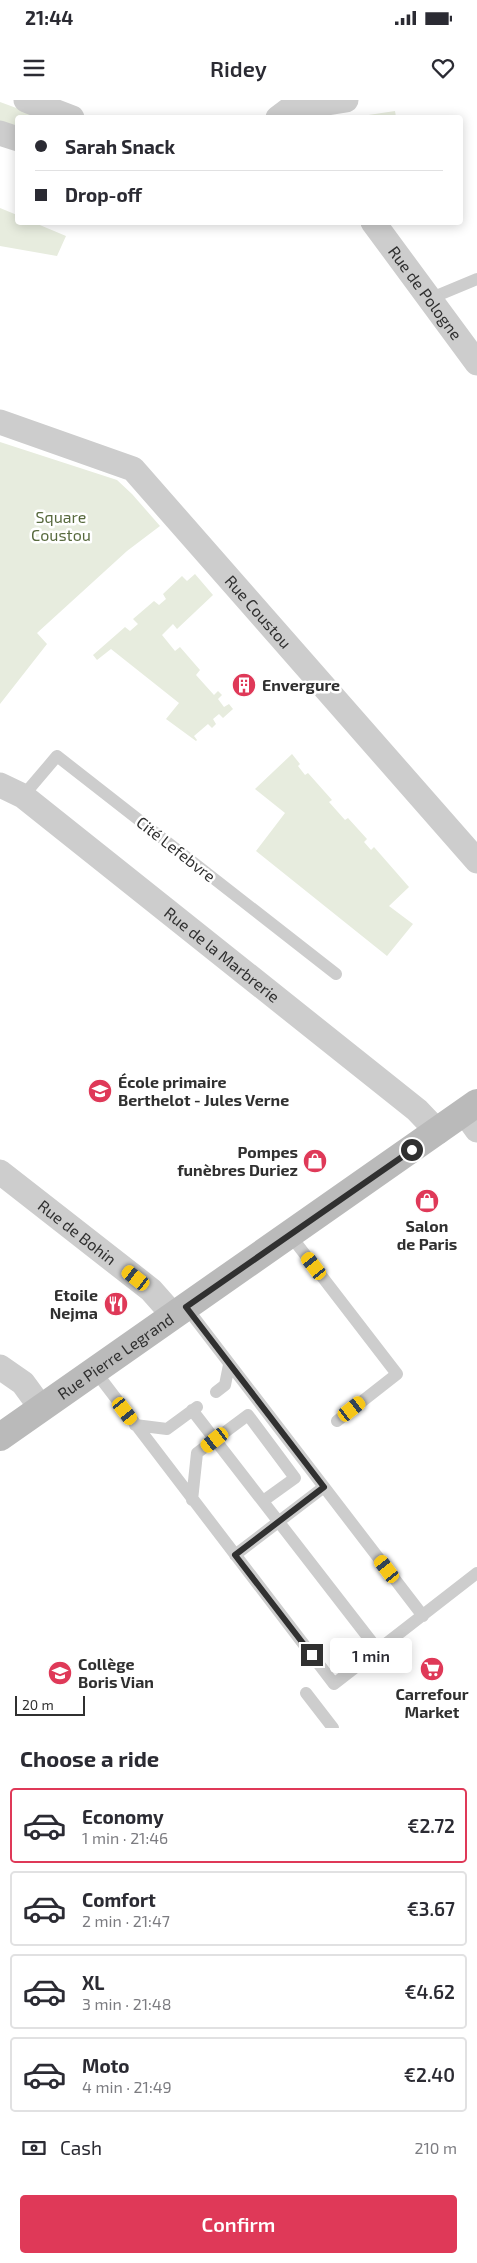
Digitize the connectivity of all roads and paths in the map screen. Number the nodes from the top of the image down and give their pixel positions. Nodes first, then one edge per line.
1 (26, 100) edge
2 (346, 100) edge
3 (287, 111) edge
4 (64, 115) edge
5 (0, 133) edge
6 (15, 138) edge
7 (375, 225) edge
8 (477, 279) edge
9 (429, 298) junction
10 (477, 363) edge
11 (0, 422) edge
12 (0, 785) edge
13 (23, 796) junction
14 (477, 861) edge
15 (336, 974) dead end
16 (473, 1115) edge
17 (438, 1132) junction
18 (0, 1172) edge
19 (290, 1235) junction
20 (180, 1311) junction
21 (229, 1365) junction
22 (0, 1367) edge
23 (95, 1371) junction
24 (216, 1392) dead end
25 (42, 1409) junction
26 (337, 1421) dead end
27 (135, 1425) junction
28 (0, 1437) edge
29 (215, 1440) junction
30 (324, 1487) junction
31 (192, 1500) junction
32 (262, 1501) junction
33 (278, 1522) junction
34 (235, 1555) junction
35 (477, 1573) edge
36 (423, 1616) junction
37 (378, 1650) junction
38 (306, 1693) dead end
39 (333, 1728) edge

1 - 4 street
2 - 3 street
5 - 6 street
7 - 9 street, Rue de Pologne
8 - 9 lane
9 - 10 street, Rue de Pologne
11 - 14 street, Rue Coustou
12 - 13 street, Rue de la Marbrerie
13 - 15 lane, Cité Lefebvre
13 - 17 street, Rue de la Marbrerie
16 - 17 main road, Rue Pierre Legrand
17 - 19 main road, Rue Pierre Legrand
18 - 20 street, Rue de Bohin
19 - 20 main road, Rue Pierre Legrand
19 - 26 lane
20 - 21 lane
20 - 23 main road, Rue Pierre Legrand
21 - 24 lane
21 - 30 lane
22 - 25 street
23 - 25 main road, Rue Pierre Legrand
23 - 27 lane
25 - 28 main road, Rue Pierre Legrand
27 - 29 lane
27 - 31 lane
29 - 31 lane
29 - 32 lane
29 - 32 lane
30 - 33 lane
30 - 36 lane
31 - 34 lane
32 - 33 lane
33 - 34 lane
33 - 37 lane
34 - 37 lane
35 - 36 lane
36 - 37 lane
38 - 39 lane

